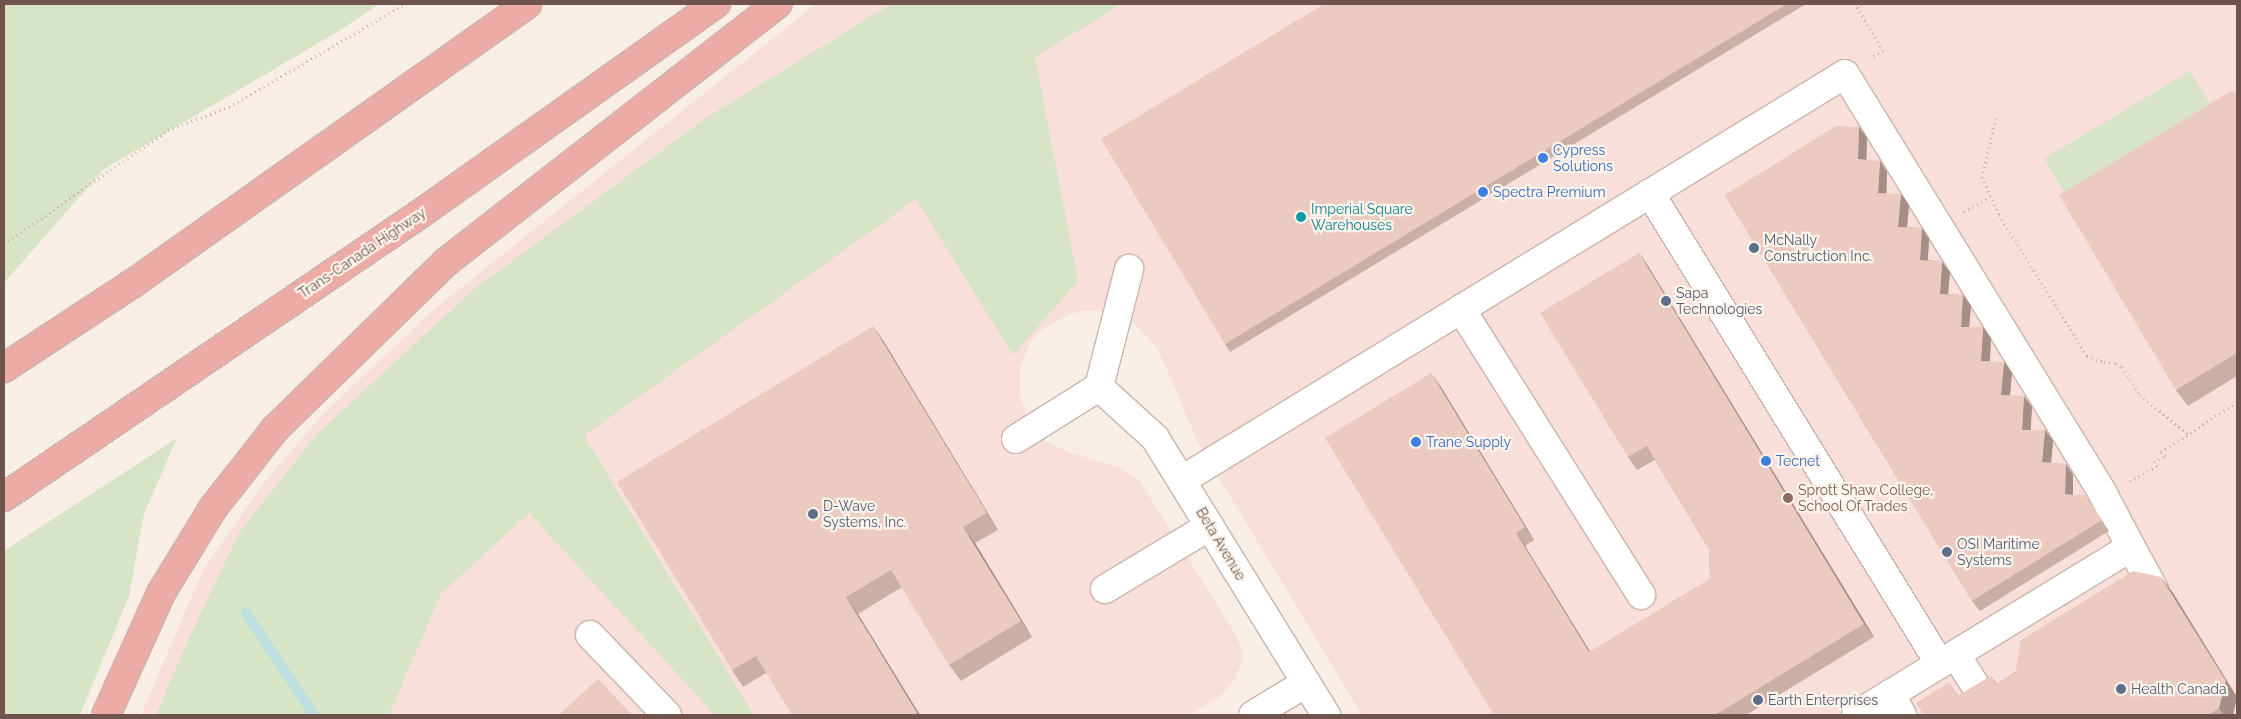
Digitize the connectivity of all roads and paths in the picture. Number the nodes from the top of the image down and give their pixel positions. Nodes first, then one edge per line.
1 (405, 4) edge
2 (527, 4) edge
3 (716, 4) edge
4 (777, 4) edge
5 (1862, 4) edge
6 (1845, 74) junction
7 (1996, 118) dead end
8 (1650, 193) junction
9 (1989, 197) junction
10 (1970, 208) dead end
11 (4, 244) edge
12 (1130, 268) dead end
13 (132, 284) junction
14 (1461, 309) junction
15 (4, 347) edge
16 (4, 368) edge
17 (1099, 387) junction
18 (2237, 402) edge
19 (2189, 435) junction
20 (1016, 439) dead end
21 (2139, 477) dead end
22 (1182, 480) junction
23 (4, 497) edge
24 (1210, 526) junction
25 (2131, 547) junction
26 (1106, 589) dead end
27 (2154, 589) edge
28 (1641, 595) dead end
29 (590, 635) dead end
30 (1948, 660) junction
31 (1306, 683) junction
32 (1896, 705) edge
33 (106, 715) edge
34 (668, 715) edge
35 (1253, 715) edge
36 (1326, 715) edge
37 (1856, 715) edge
38 (1994, 715) edge

1 - 11 path
2 - 13 highway
3 - 23 highway, Trans-Canada Highway
4 - 33 highway
5 - 6 path
6 - 8 street
6 - 25 street
7 - 9 path
8 - 14 street
8 - 30 street
9 - 10 path
9 - 19 path
12 - 17 street
13 - 15 highway
13 - 16 highway
14 - 22 street
14 - 28 street
17 - 20 street
17 - 22 street, Beta Avenue
18 - 19 path
19 - 21 path
22 - 24 street, Beta Avenue
24 - 26 street
24 - 31 street, Beta Avenue
25 - 27 street
25 - 30 street
29 - 34 street
30 - 32 street
30 - 38 street
31 - 35 street
31 - 36 street, Beta Avenue
32 - 37 street

